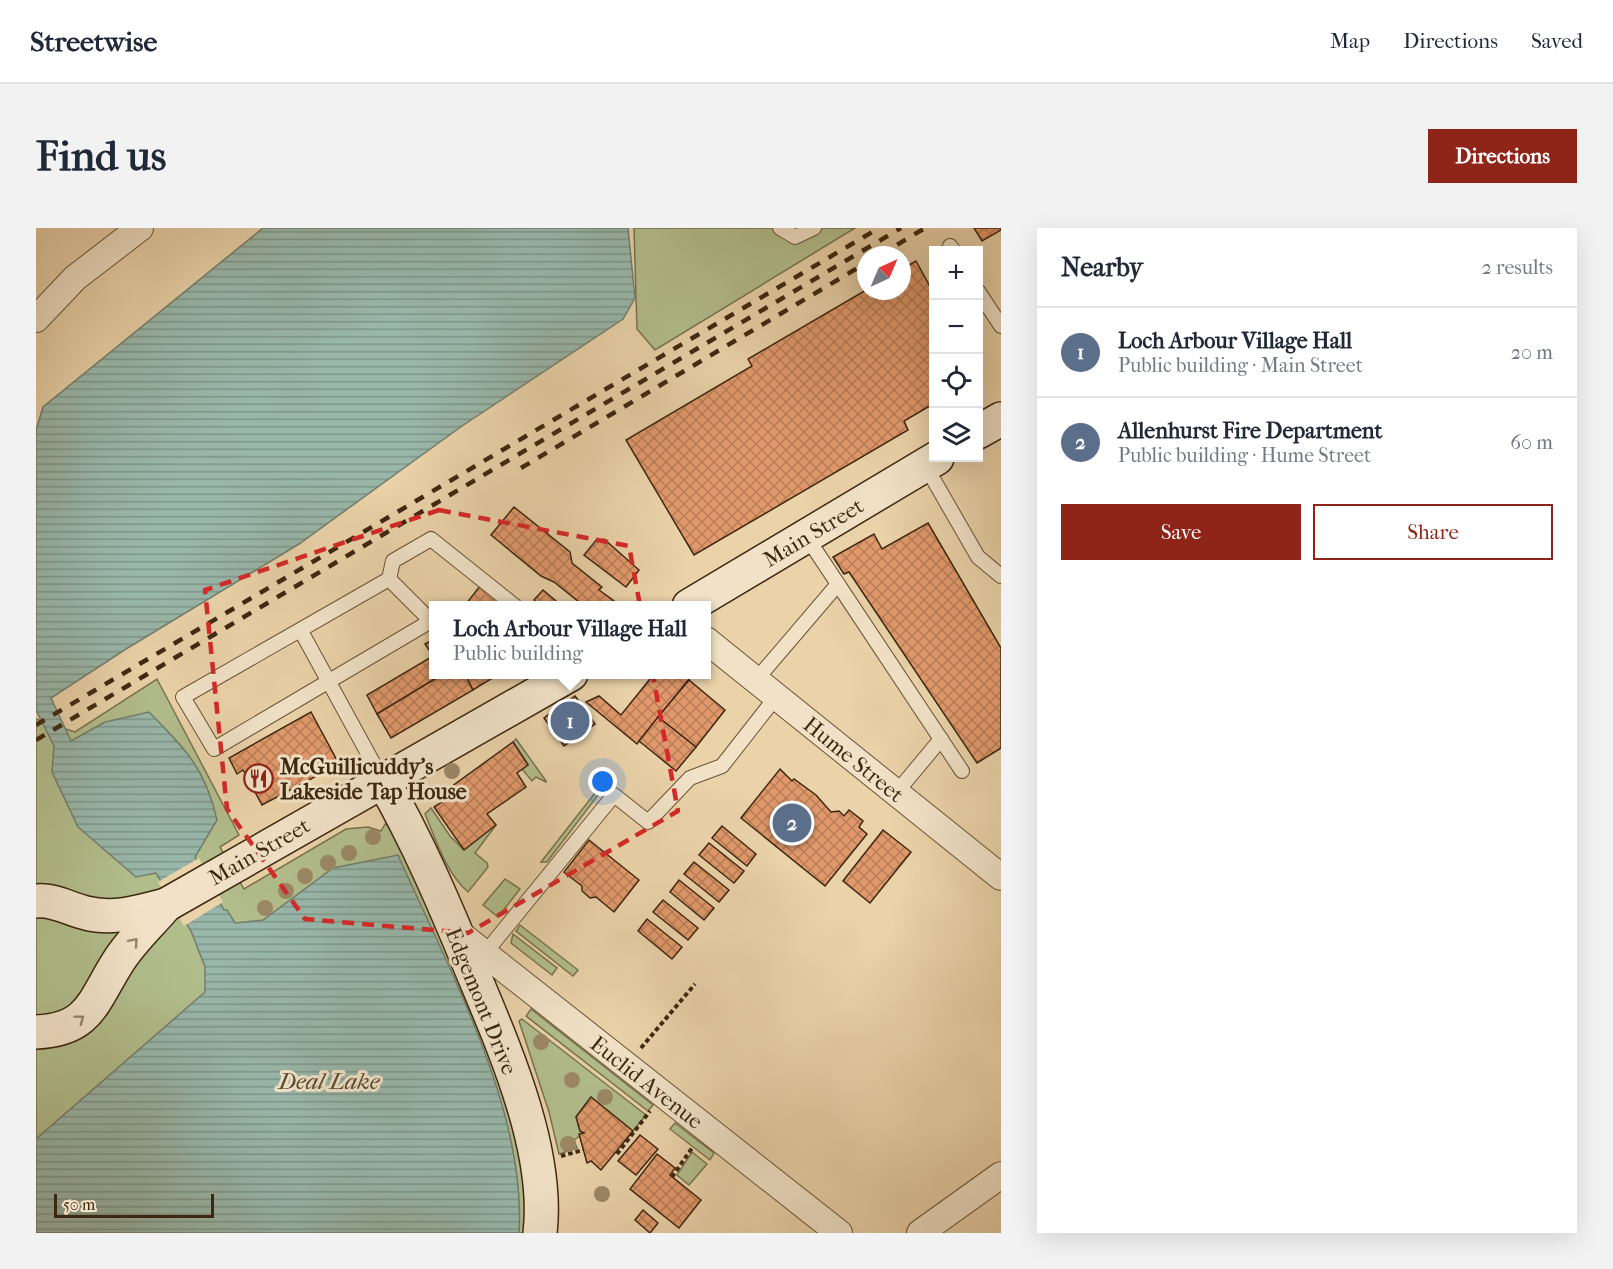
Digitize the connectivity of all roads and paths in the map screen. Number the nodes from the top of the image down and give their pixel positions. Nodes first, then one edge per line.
1 (140, 228) edge
2 (780, 228) edge
3 (814, 228) edge
4 (983, 299) edge
5 (36, 319) edge
6 (1001, 326) edge
7 (1001, 419) edge
8 (983, 429) edge
9 (929, 462) edge
10 (931, 462) edge
11 (806, 536) junction
12 (1001, 576) edge
13 (389, 579) junction
14 (838, 584) junction
15 (509, 601) edge
16 (697, 601) edge
17 (429, 619) edge
18 (429, 622) edge
19 (301, 631) junction
20 (711, 644) edge
21 (564, 679) edge
22 (756, 680) junction
23 (328, 683) junction
24 (776, 697) junction
25 (942, 739) junction
26 (962, 771) dead end
27 (382, 781) junction
28 (896, 793) junction
29 (1001, 878) edge
30 (48, 900) edge
31 (166, 905) junction
32 (456, 931) junction
33 (484, 953) junction
34 (108, 982) junction
35 (695, 984) dead end
36 (36, 1032) edge
37 (627, 1065) junction
38 (644, 1119) dead end
39 (692, 1148) dead end
40 (583, 1150) dead end
41 (617, 1154) dead end
42 (565, 1155) dead end
43 (1001, 1175) edge
44 (672, 1176) dead end
45 (540, 1233) edge
46 (839, 1233) edge
47 (920, 1233) edge

1 - 5 street
2 - 3 lane
4 - 6 lane
7 - 8 street
9 - 11 street, Main Street
10 - 12 lane
11 - 14 lane
11 - 16 street, Main Street
13 - 15 lane
13 - 17 lane
13 - 19 lane
14 - 22 lane
14 - 25 lane
18 - 23 lane
19 - 23 lane
19 - 23 lane
20 - 22 street, Hume Street
21 - 27 street, Main Street
22 - 24 street, Hume Street
23 - 27 lane
24 - 28 street, Hume Street
24 - 33 lane
25 - 26 lane
25 - 28 lane
27 - 31 street, Main Street
27 - 32 street, Edgemont Drive
28 - 29 street, Hume Street
30 - 31 street, Main Street
30 - 34 street
34 -> 31 street, Main Street
32 - 33 street, Euclid Avenue
32 - 45 street, Edgemont Drive
33 - 37 street, Euclid Avenue
36 -> 34 street, Main Street
35 - 37 path
37 - 46 street, Euclid Avenue
38 - 41 path
39 - 44 path
40 - 42 path
43 - 47 street

